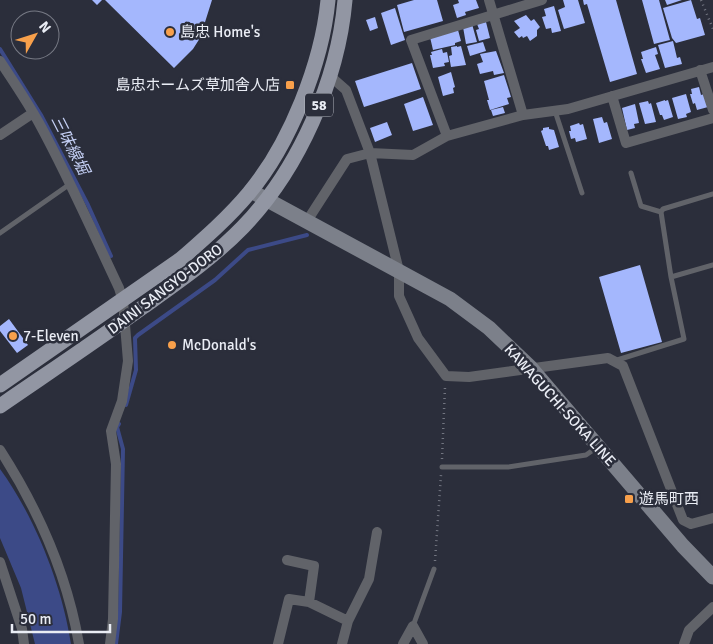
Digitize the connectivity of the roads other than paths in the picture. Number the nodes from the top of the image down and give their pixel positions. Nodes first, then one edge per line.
1 (328, 0) edge
2 (345, 0) edge
3 (489, 0) edge
4 (542, 0) edge
5 (493, 15) junction
6 (0, 61) edge
7 (713, 67) edge
8 (700, 70) junction
9 (330, 76) junction
10 (612, 96) junction
11 (713, 110) edge
12 (555, 111) junction
13 (33, 113) junction
14 (524, 115) junction
15 (713, 118) edge
16 (0, 135) edge
17 (447, 136) junction
18 (370, 153) junction
19 (631, 174) dead end
20 (70, 184) junction
21 (251, 191) junction
22 (582, 193) dead end
23 (713, 194) edge
24 (267, 200) junction
25 (661, 212) junction
26 (307, 222) junction
27 (0, 233) edge
28 (713, 265) edge
29 (399, 271) junction
30 (671, 277) junction
31 (123, 300) junction
32 (123, 321) junction
33 (614, 361) junction
34 (531, 368) junction
35 (0, 384) edge
36 (0, 406) edge
37 (598, 447) junction
38 (0, 450) edge
39 (442, 467) dead end
40 (713, 518) edge
41 (377, 532) dead end
42 (287, 560) dead end
43 (0, 562) edge
44 (434, 570) dead end
45 (713, 577) edge
46 (309, 602) junction
47 (713, 607) edge
48 (348, 621) junction
49 (413, 626) junction
50 (24, 644) edge
51 (79, 644) edge
52 (110, 644) edge
53 (278, 644) edge
54 (342, 644) edge
55 (403, 644) edge
56 (423, 644) edge
57 (684, 644) edge

1 - 21 main road, DAINI SANGYO-DORO / 58
2 - 9 main road, DAINI SANGYO-DORO / 58
3 - 5 street
4 - 5 street
5 - 14 street
5 - 17 street
6 - 13 street
7 - 8 street
8 - 10 street
8 - 11 street
9 - 18 street
9 - 24 main road, DAINI SANGYO-DORO / 58
10 - 12 street
10 - 15 street
12 - 14 street
12 - 22 lane
13 - 16 street
13 - 20 street
14 - 17 street
17 - 18 street
18 - 26 street
18 - 29 street
19 - 25 lane
20 - 27 lane
20 - 31 street
21 - 24 main road, KAWAGUCHI-SOKA LINE
21 - 31 main road, DAINI SANGYO-DORO / 58
23 - 25 lane
24 - 26 main road, KAWAGUCHI-SOKA LINE
24 - 32 main road, DAINI SANGYO-DORO / 58
25 - 30 lane
26 - 29 main road, KAWAGUCHI-SOKA LINE
28 - 30 lane
29 - 34 main road, KAWAGUCHI-SOKA LINE
29 - 34 street
30 - 33 lane
31 - 32 street
31 - 35 main road, DAINI SANGYO-DORO / 58
32 - 36 main road, DAINI SANGYO-DORO / 58
32 - 52 street
33 - 34 street
33 - 40 street
34 - 37 main road, KAWAGUCHI-SOKA LINE
37 - 39 lane
37 - 45 main road, KAWAGUCHI-SOKA LINE
38 - 51 street
41 - 48 street
42 - 46 street
43 - 50 street
44 - 49 lane
46 - 48 street
46 - 53 street
47 - 57 street
48 - 54 street
49 - 55 street
49 - 56 street

